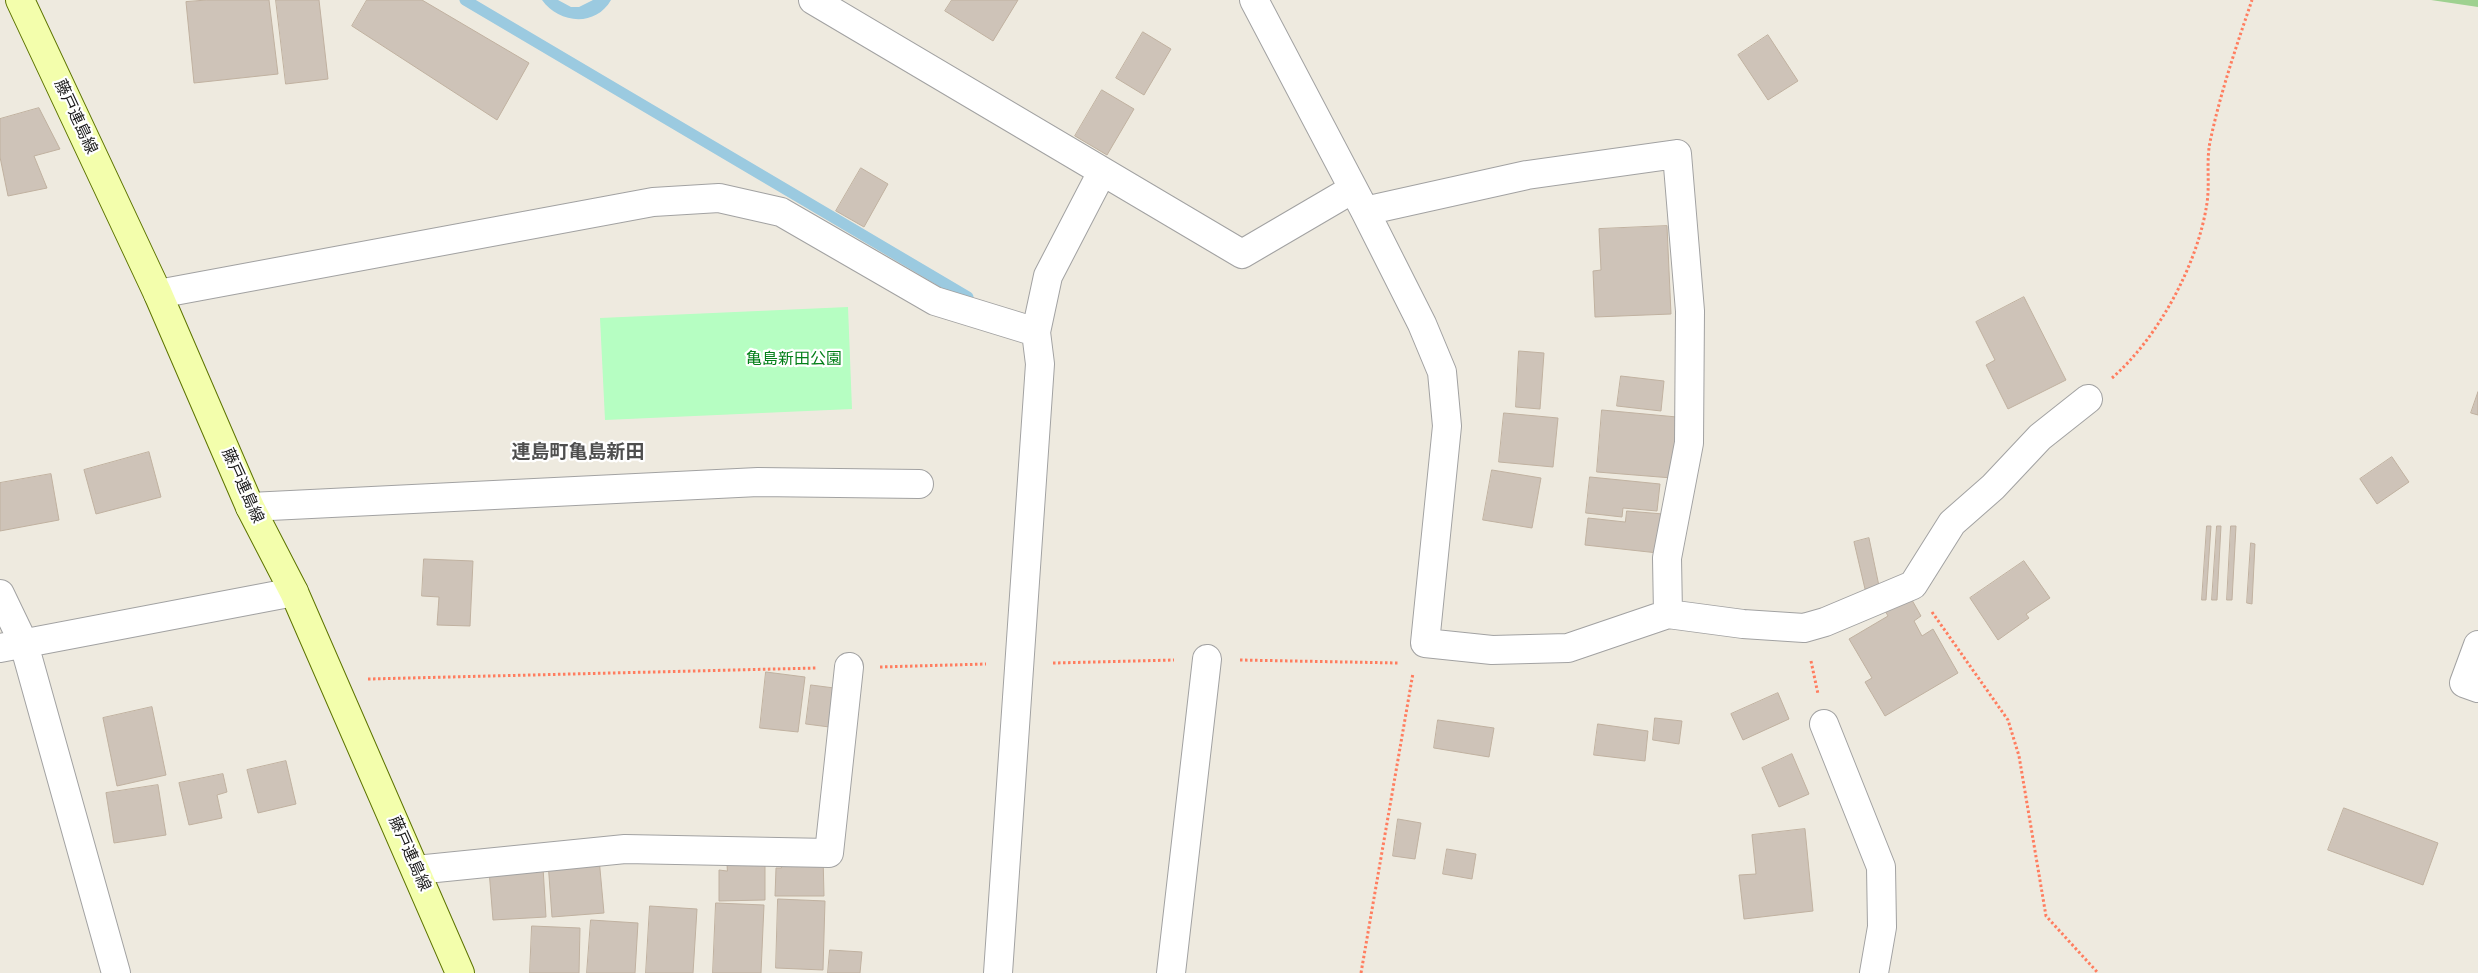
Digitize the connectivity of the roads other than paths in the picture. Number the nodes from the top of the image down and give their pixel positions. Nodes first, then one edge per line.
1 (20, 0) edge
2 (813, 0) edge
3 (1254, 0) edge
4 (1102, 172) junction
5 (1359, 200) junction
6 (158, 294) junction
7 (1036, 332) junction
8 (2088, 399) road end
9 (919, 484) dead end
10 (250, 507) junction
11 (294, 592) junction
12 (0, 594) edge
13 (1668, 614) junction
14 (12, 646) edge
15 (2478, 646) edge
16 (1207, 659) dead end
17 (849, 667) dead end
18 (2478, 688) edge
19 (1824, 724) road end
20 (416, 870) junction
21 (116, 973) edge
22 (460, 973) edge
23 (998, 973) edge
24 (1171, 973) edge
25 (1874, 973) edge

1 - 6 main road, 藤戸連島線
2 - 4 street
3 - 5 street
4 - 5 street
4 - 7 street
5 - 13 street
5 - 13 street
6 - 7 street
6 - 10 main road, 藤戸連島線
7 - 23 street
8 - 13 street
9 - 10 street
10 - 11 main road, 藤戸連島線
11 - 14 street
11 - 20 main road, 藤戸連島線
12 - 14 street
14 - 21 street
15 - 18 street
16 - 24 street
17 - 20 street
19 - 25 street
20 - 22 main road, 藤戸連島線

